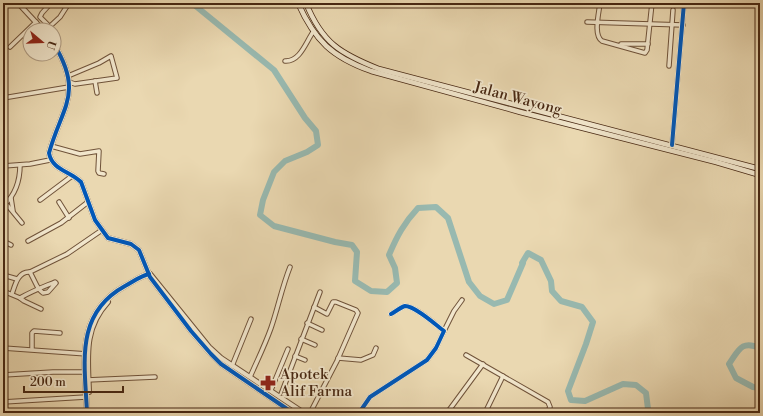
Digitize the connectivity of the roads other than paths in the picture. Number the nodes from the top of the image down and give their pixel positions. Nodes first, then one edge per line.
1 (18, 3) edge
2 (52, 3) edge
3 (69, 3) edge
4 (298, 3) edge
5 (306, 3) edge
6 (600, 3) edge
7 (652, 3) edge
8 (684, 3) edge
9 (673, 10) dead end
10 (36, 22) edge
11 (45, 22) edge
12 (55, 22) edge
13 (587, 22) dead end
14 (598, 22) junction
15 (650, 23) junction
16 (672, 24) junction
17 (683, 24) junction
18 (313, 32) junction
19 (22, 36) edge
20 (617, 44) junction
21 (648, 44) junction
22 (10, 48) dead end
23 (62, 60) edge
24 (285, 61) dead end
25 (669, 66) dead end
26 (68, 76) junction
27 (95, 81) junction
28 (69, 84) junction
29 (97, 93) dead end
30 (3, 98) edge
31 (672, 145) junction
32 (51, 146) junction
33 (50, 160) junction
34 (20, 165) junction
35 (3, 166) edge
36 (760, 169) edge
37 (104, 174) dead end
38 (760, 175) edge
39 (72, 176) junction
40 (11, 197) junction
41 (40, 200) dead end
42 (59, 202) dead end
43 (88, 202) junction
44 (4, 205) edge
45 (13, 212) junction
46 (68, 218) junction
47 (22, 224) dead end
48 (102, 230) junction
49 (3, 241) edge
50 (28, 241) dead end
51 (11, 245) dead end
52 (290, 267) dead end
53 (30, 272) junction
54 (150, 274) junction
55 (3, 275) edge
56 (17, 279) junction
57 (38, 288) junction
58 (3, 291) edge
59 (320, 292) dead end
60 (12, 294) junction
61 (20, 298) junction
62 (462, 300) dead end
63 (314, 307) junction
64 (41, 309) dead end
65 (391, 314) dead end
66 (251, 319) dead end
67 (307, 323) junction
68 (322, 330) dead end
69 (444, 331) junction
70 (60, 333) dead end
71 (301, 339) junction
72 (315, 345) dead end
73 (3, 348) edge
74 (376, 348) dead end
75 (32, 349) junction
76 (288, 349) dead end
77 (87, 354) junction
78 (466, 355) dead end
79 (295, 356) junction
80 (338, 358) junction
81 (305, 360) dead end
82 (482, 364) junction
83 (232, 366) junction
84 (85, 372) junction
85 (3, 375) edge
86 (503, 376) junction
87 (155, 377) dead end
88 (250, 377) junction
89 (87, 380) junction
90 (271, 390) junction
91 (86, 397) junction
92 (280, 397) junction
93 (3, 402) edge
94 (88, 413) edge
95 (293, 413) edge
96 (304, 413) edge
97 (310, 413) edge
98 (359, 413) edge
99 (447, 413) edge
100 (486, 413) edge
101 (547, 413) edge

1 - 10 street
2 - 11 street
3 - 12 street
4 - 18 main road, Jalan Wayong
5 - 31 main road, Jalan Wayong
6 - 14 street
7 - 15 street
8 - 17 street
9 - 16 street
13 - 14 street
14 - 15 street
14 - 20 street
15 - 16 street
15 - 21 street
16 - 17 street
16 - 25 street
17 - 31 street
18 - 24 street
18 - 38 main road, Jalan Wayong
19 - 22 street
20 - 21 street
20 - 21 street
23 - 26 street
26 - 27 street
26 - 28 street
27 - 28 street
27 - 29 street
28 - 30 street
28 - 32 street
31 - 36 main road, Jalan Wayong
32 - 33 street
32 - 37 street
33 - 34 street
33 - 39 street
34 - 35 street
34 - 40 street
39 - 41 street
39 - 43 street
40 - 44 street
40 - 45 street
42 - 46 street
43 - 46 street
43 - 48 street
44 - 45 street
45 - 47 street
46 - 50 street
48 - 53 street
48 - 54 street
49 - 51 street
52 - 88 street
53 - 56 street
53 - 57 street
54 - 77 street
54 - 83 street
54 - 95 street
55 - 56 street
56 - 60 street
57 - 57 street
57 - 61 street
58 - 60 street
59 - 63 street
60 - 61 street
61 - 64 street
62 - 69 street
63 - 67 street
63 - 80 street
65 - 69 street
66 - 83 street
67 - 68 street
67 - 71 street
69 - 98 street
70 - 75 street
71 - 72 street
71 - 79 street
73 - 75 street
74 - 80 street
75 - 77 street
76 - 90 street
77 - 84 street
77 - 89 street
78 - 82 street
79 - 81 street
79 - 92 street
80 - 97 street
82 - 86 street
82 - 99 street
83 - 88 street
84 - 85 street
84 - 89 street
86 - 100 street
86 - 101 street
87 - 89 street
88 - 90 street
89 - 91 street
89 - 94 street
90 - 92 street
91 - 93 street
91 - 94 street
92 - 96 street

